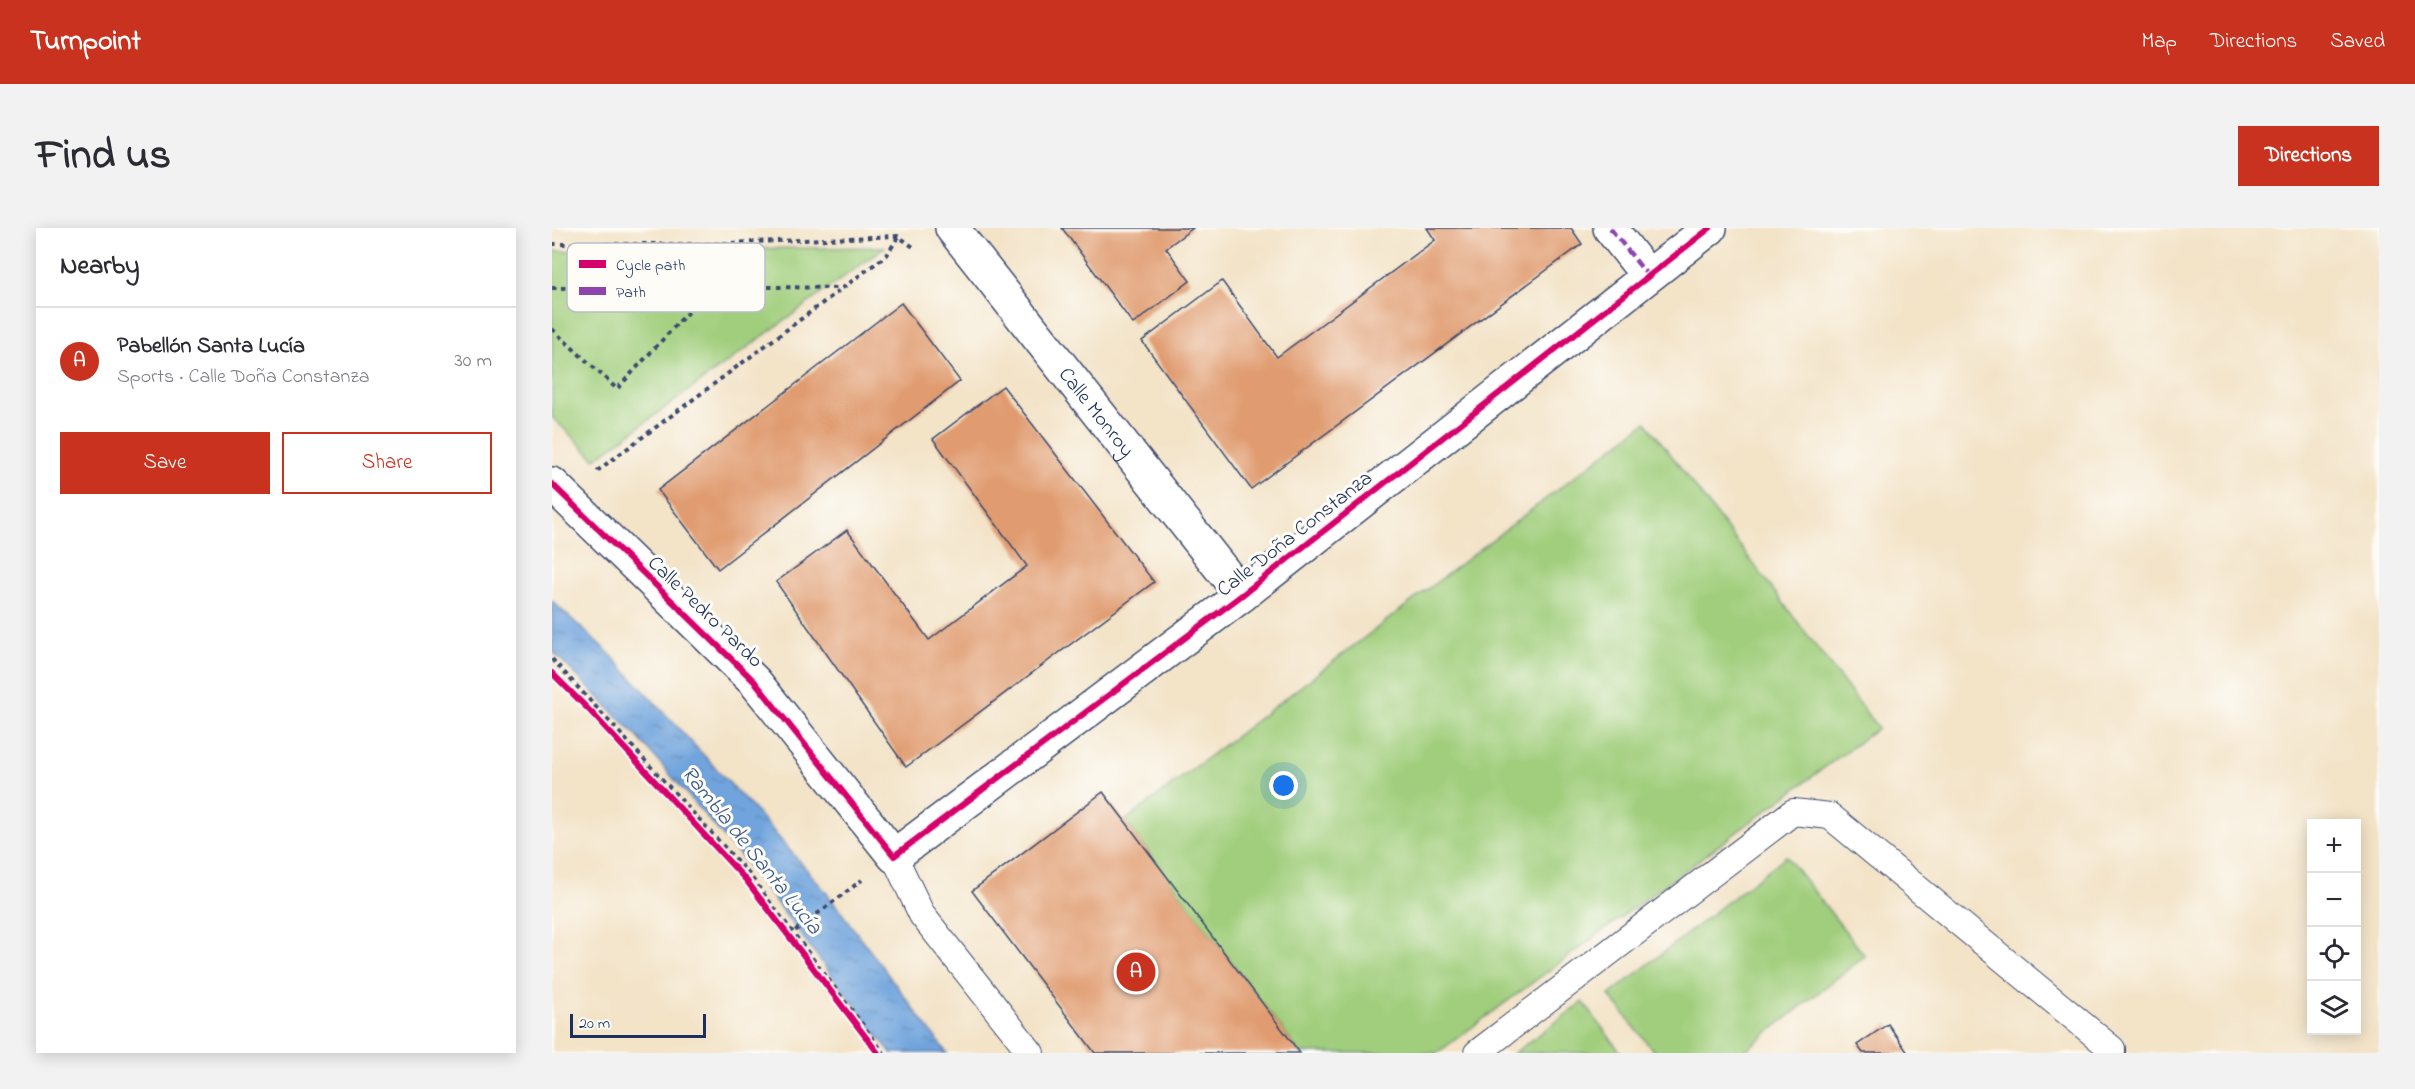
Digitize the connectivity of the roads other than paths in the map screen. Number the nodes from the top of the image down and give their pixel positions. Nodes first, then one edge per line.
1 (952, 228) edge
2 (1610, 228) edge
3 (1710, 228) edge
4 (1648, 276) junction
5 (552, 484) edge
6 (1242, 595) junction
7 (894, 856) junction
8 (1031, 1053) edge
9 (1477, 1053) edge
10 (2112, 1053) edge

1 - 6 street, Calle Monroy
2 - 4 street
3 - 4 street, Calle Doña Constanza
4 - 6 street, Calle Doña Constanza
5 - 7 street, Calle Pedro Pardo
6 - 7 street, Calle Doña Constanza
7 - 8 lane
9 - 10 lane

